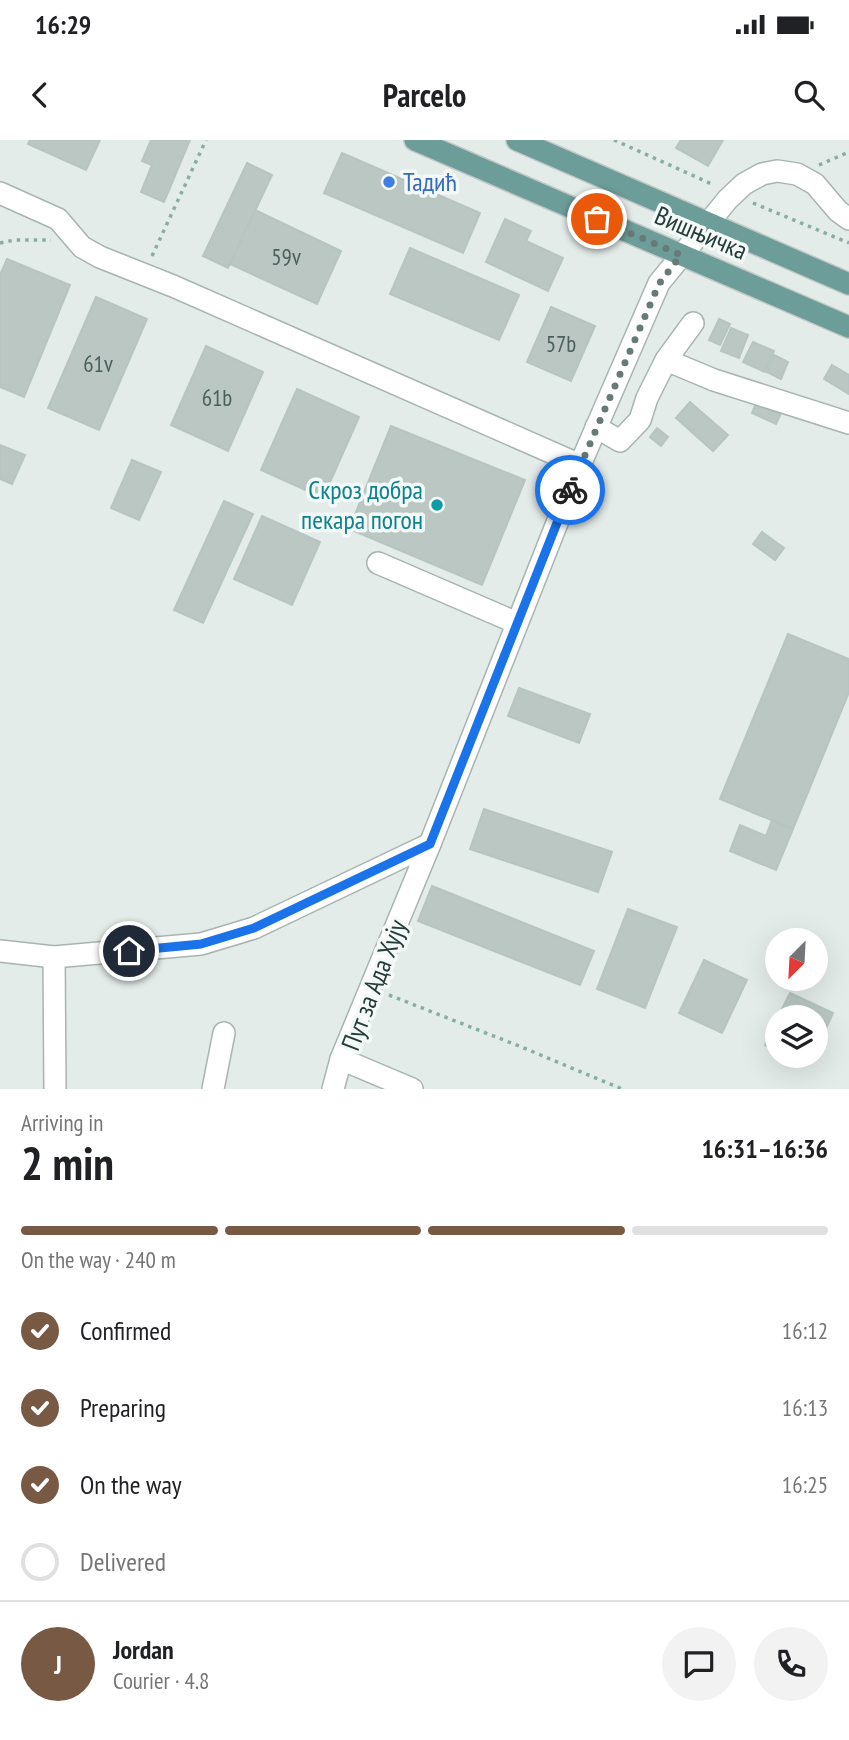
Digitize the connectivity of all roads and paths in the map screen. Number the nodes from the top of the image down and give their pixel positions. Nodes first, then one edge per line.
1 (206, 140) edge
2 (415, 140) edge
3 (527, 142) edge
4 (849, 152) edge
5 (797, 174) junction
6 (0, 193) edge
7 (849, 219) edge
8 (707, 222) junction
9 (78, 242) junction
10 (0, 243) edge
11 (681, 255) junction
12 (144, 274) junction
13 (849, 284) edge
14 (693, 323) dead end
15 (849, 327) edge
16 (666, 360) junction
17 (849, 423) edge
18 (596, 427) junction
19 (580, 465) junction
20 (378, 563) dead end
21 (517, 623) junction
22 (430, 844) junction
23 (0, 951) edge
24 (54, 957) junction
25 (370, 988) junction
26 (224, 1033) dead end
27 (341, 1059) junction
28 (55, 1089) edge
29 (213, 1089) edge
30 (333, 1089) edge
31 (412, 1089) edge
32 (622, 1089) edge

1 - 12 path
2 - 11 main road, Вишњичка
3 - 8 main road, Вишњичка
4 - 5 path
5 - 7 lane
5 - 8 lane, Пут за Ада Хују
6 - 9 lane
8 - 11 lane, Пут за Ада Хују
8 - 13 main road, Вишњичка
9 - 10 path
9 - 12 lane
11 - 15 main road, Вишњичка
11 - 18 lane, Пут за Ада Хују
12 - 19 lane
14 - 16 lane
16 - 17 lane
16 - 18 lane
18 - 19 lane, Пут за Ада Хују
19 - 21 lane, Пут за Ада Хују
20 - 21 lane
21 - 22 lane, Пут за Ада Хују
22 - 24 lane
22 - 25 lane, Пут за Ада Хују
23 - 24 lane
24 - 28 lane
25 - 27 lane, Пут за Ада Хују
25 - 32 path
26 - 29 lane
27 - 30 lane
27 - 31 lane, Пут за Ада Хују

